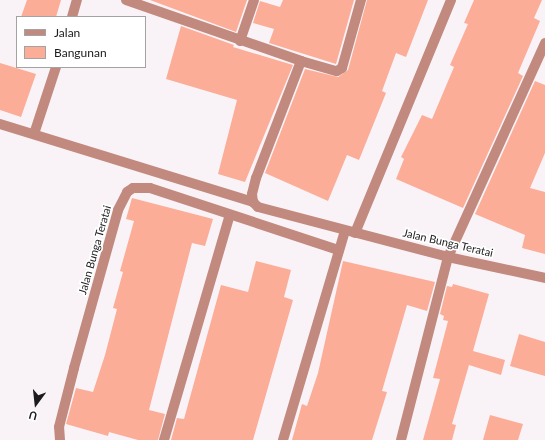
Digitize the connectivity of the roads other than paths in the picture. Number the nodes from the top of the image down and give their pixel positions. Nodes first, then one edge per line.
1 (77, 0) edge
2 (126, 0) edge
3 (254, 0) edge
4 (361, 0) edge
5 (451, 0) edge
6 (72, 16) edge
7 (240, 41) junction
8 (545, 43) edge
9 (301, 61) junction
10 (56, 68) edge
11 (0, 124) edge
12 (34, 134) junction
13 (253, 202) junction
14 (230, 215) junction
15 (350, 232) junction
16 (339, 250) junction
17 (448, 257) junction
18 (545, 278) edge
19 (60, 440) edge
20 (164, 440) edge
21 (283, 440) edge
22 (401, 440) edge

1 - 6 street
2 - 7 street
3 - 7 street
4 - 9 street
5 - 15 street
7 - 9 street
8 - 17 street
9 - 13 street
10 - 12 street
11 - 12 street, Jalan Bunga Teratai
12 - 13 street, Jalan Bunga Teratai
13 - 15 street, Jalan Bunga Teratai
14 - 16 street, Jalan Bunga Teratai
14 - 19 street, Jalan Bunga Teratai
14 - 20 street
15 - 16 street
15 - 17 street, Jalan Bunga Teratai
16 - 21 street
17 - 18 street, Jalan Bunga Teratai
17 - 22 street

